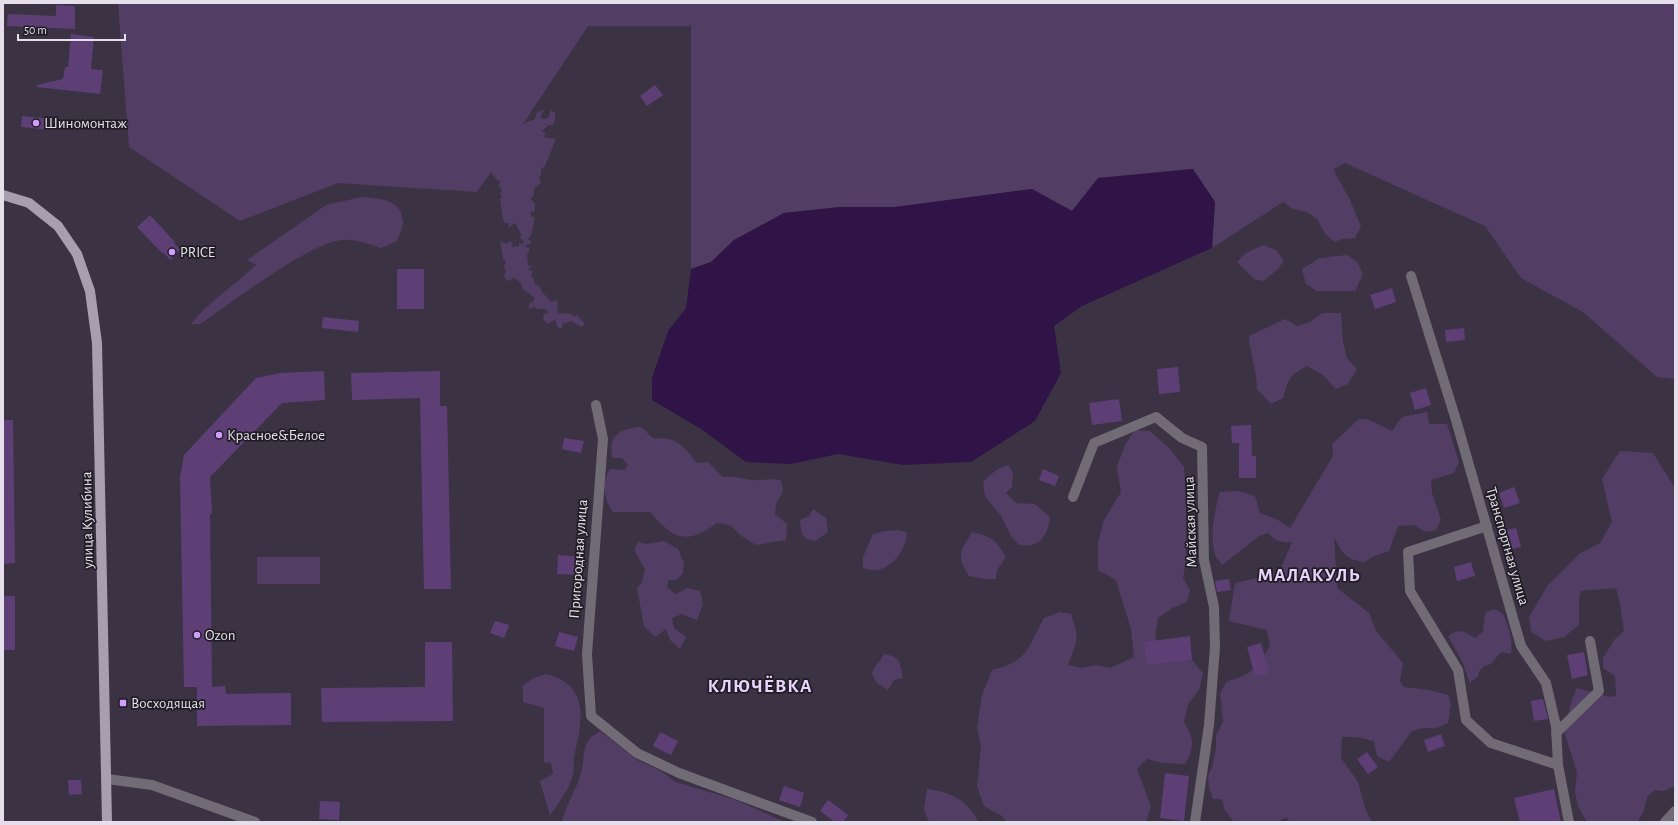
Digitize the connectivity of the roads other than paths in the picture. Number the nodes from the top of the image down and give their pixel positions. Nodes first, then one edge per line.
1 (3, 195) edge
2 (1411, 276) dead end
3 (596, 405) dead end
4 (1073, 497) dead end
5 (1486, 526) junction
6 (1590, 641) dead end
7 (1556, 733) junction
8 (1558, 765) junction
9 (107, 779) junction
10 (1675, 811) edge
11 (107, 822) edge
12 (255, 822) edge
13 (812, 822) edge
14 (1195, 822) edge
15 (1569, 822) edge
16 (1665, 822) edge

1 - 9 main road, улица Кулибина
2 - 5 street, Транспортная улица
3 - 13 street, Пригородная улица
4 - 14 street, Майская улица
5 - 7 street, Транспортная улица
5 - 8 street
6 - 7 street
7 - 8 street, Транспортная улица
8 - 15 street, Транспортная улица
9 - 11 main road, улица Кулибина
9 - 12 street
10 - 16 street

